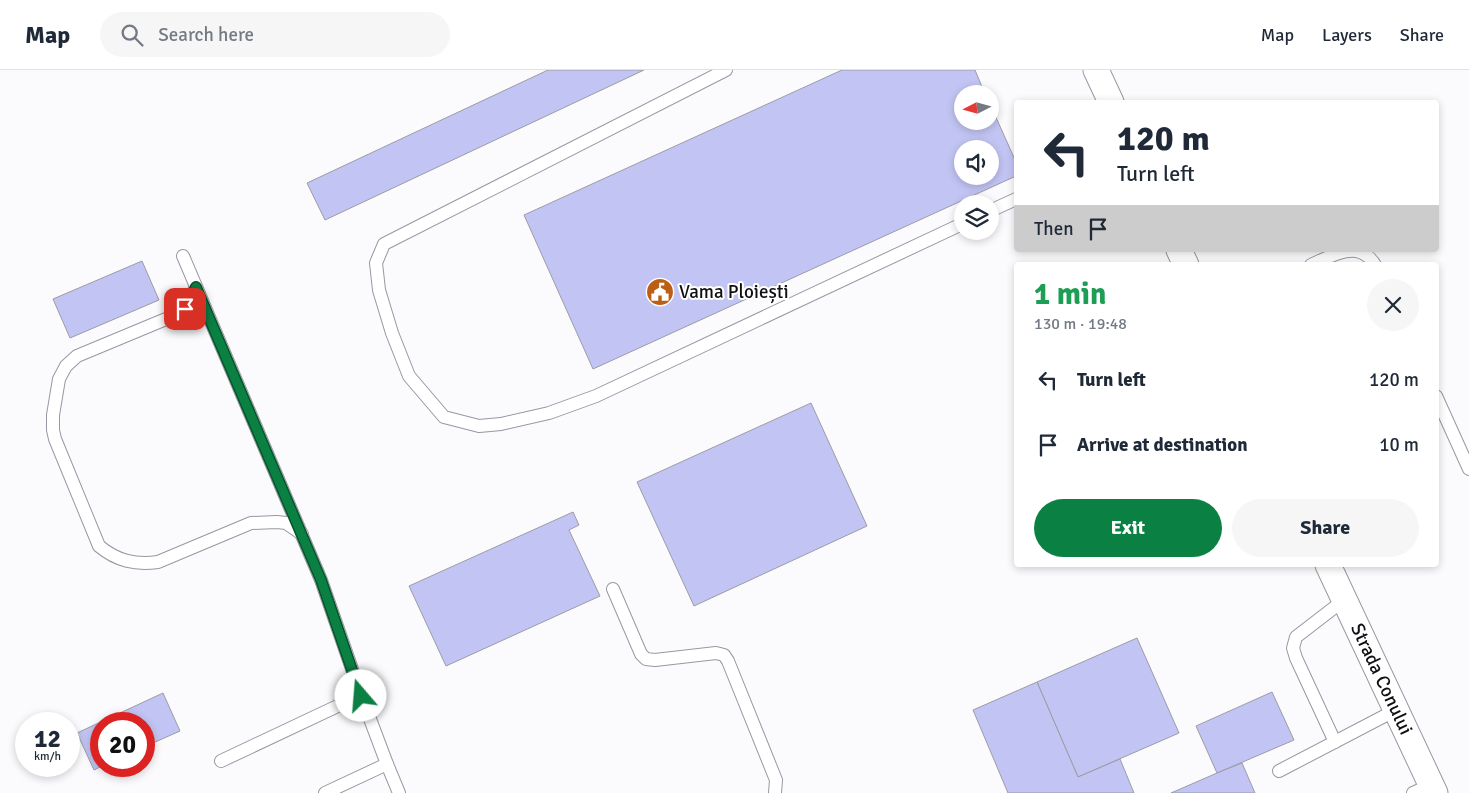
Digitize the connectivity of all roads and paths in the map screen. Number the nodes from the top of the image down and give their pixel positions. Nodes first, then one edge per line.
1 (726, 70) edge
2 (1096, 70) edge
3 (1110, 100) edge
4 (1014, 200) edge
5 (999, 207) edge
6 (954, 228) edge
7 (1346, 252) edge
8 (1346, 252) edge
9 (1360, 252) edge
10 (1360, 252) edge
11 (183, 256) dead end
12 (1317, 262) edge
13 (1373, 262) edge
14 (196, 287) junction
15 (1439, 403) edge
16 (1469, 468) edge
17 (302, 534) junction
18 (1329, 567) edge
19 (613, 589) dead end
20 (1344, 600) junction
21 (361, 696) junction
22 (1396, 710) junction
23 (1335, 742) junction
24 (221, 761) dead end
25 (387, 764) junction
26 (1279, 772) dead end
27 (1427, 790) edge
28 (325, 793) edge
29 (399, 793) edge
30 (775, 793) edge

1 - 6 lane
2 - 3 street
4 - 5 lane
7 - 12 lane
8 - 9 lane
10 - 13 lane
11 - 14 lane
14 - 17 lane
14 - 17 lane
15 - 16 lane
17 - 21 lane
18 - 20 street, Strada Conului
19 - 30 lane
20 - 22 street, Strada Conului
20 - 23 lane
21 - 24 lane
21 - 25 lane
22 - 23 lane
22 - 27 street, Strada Conului
23 - 26 lane
25 - 28 lane
25 - 29 lane

